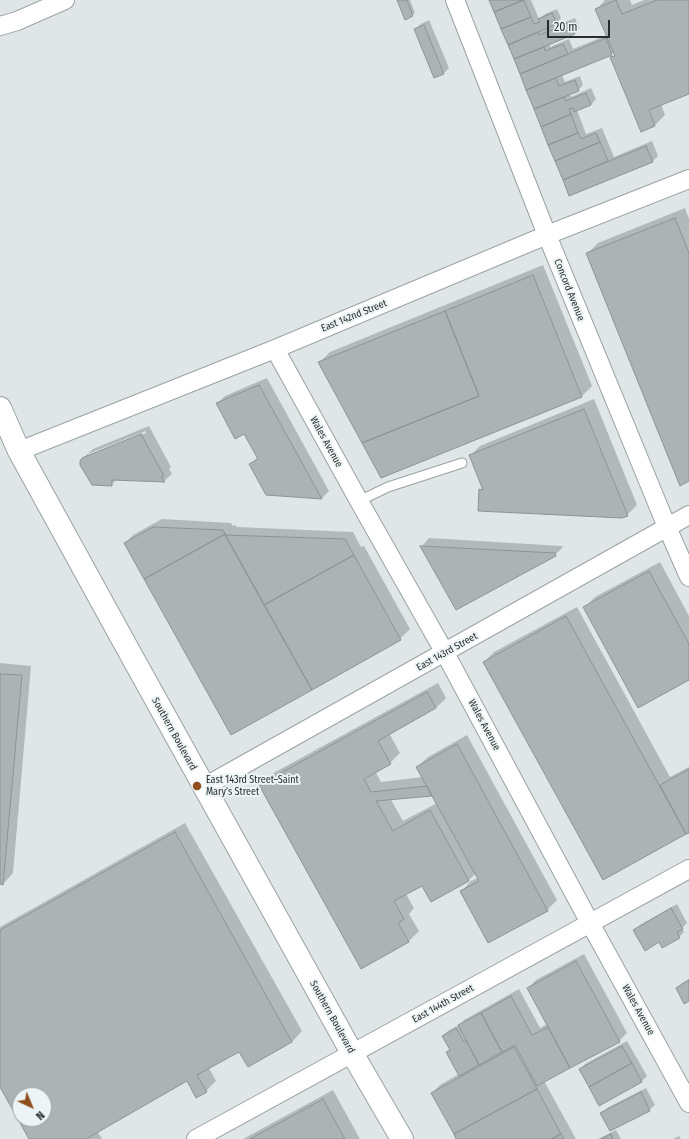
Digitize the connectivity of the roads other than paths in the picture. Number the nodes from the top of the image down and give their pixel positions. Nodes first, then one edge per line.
1 (65, 0) edge
2 (455, 0) edge
3 (0, 26) edge
4 (689, 179) edge
5 (547, 235) junction
6 (275, 349) junction
7 (0, 408) edge
8 (0, 439) edge
9 (19, 451) junction
10 (462, 463) dead end
11 (359, 501) junction
12 (689, 515) edge
13 (667, 527) junction
14 (689, 577) edge
15 (445, 653) junction
16 (204, 787) junction
17 (689, 869) edge
18 (590, 923) junction
19 (352, 1054) junction
20 (689, 1103) edge
21 (196, 1139) edge
22 (402, 1139) edge

1 - 3 street
2 - 5 street, Concord Avenue
4 - 5 street, East 142nd Street
5 - 6 street, East 142nd Street
5 - 13 street, Concord Avenue
6 - 9 street, East 142nd Street
6 - 11 street, Wales Avenue
7 - 9 main road, Southern Boulevard
8 - 9 main road
9 - 16 main road, Southern Boulevard
10 - 11 lane
11 - 15 street, Wales Avenue
12 - 13 street, East 143rd Street
13 - 14 street, Concord Avenue
13 - 15 street, East 143rd Street
15 - 16 street, East 143rd Street
15 - 18 street, Wales Avenue
16 - 19 main road, Southern Boulevard
17 - 18 street, East 144th Street
18 - 19 street, East 144th Street
18 - 20 street, Wales Avenue
19 - 21 street, East 144th Street
19 - 22 main road, Southern Boulevard

